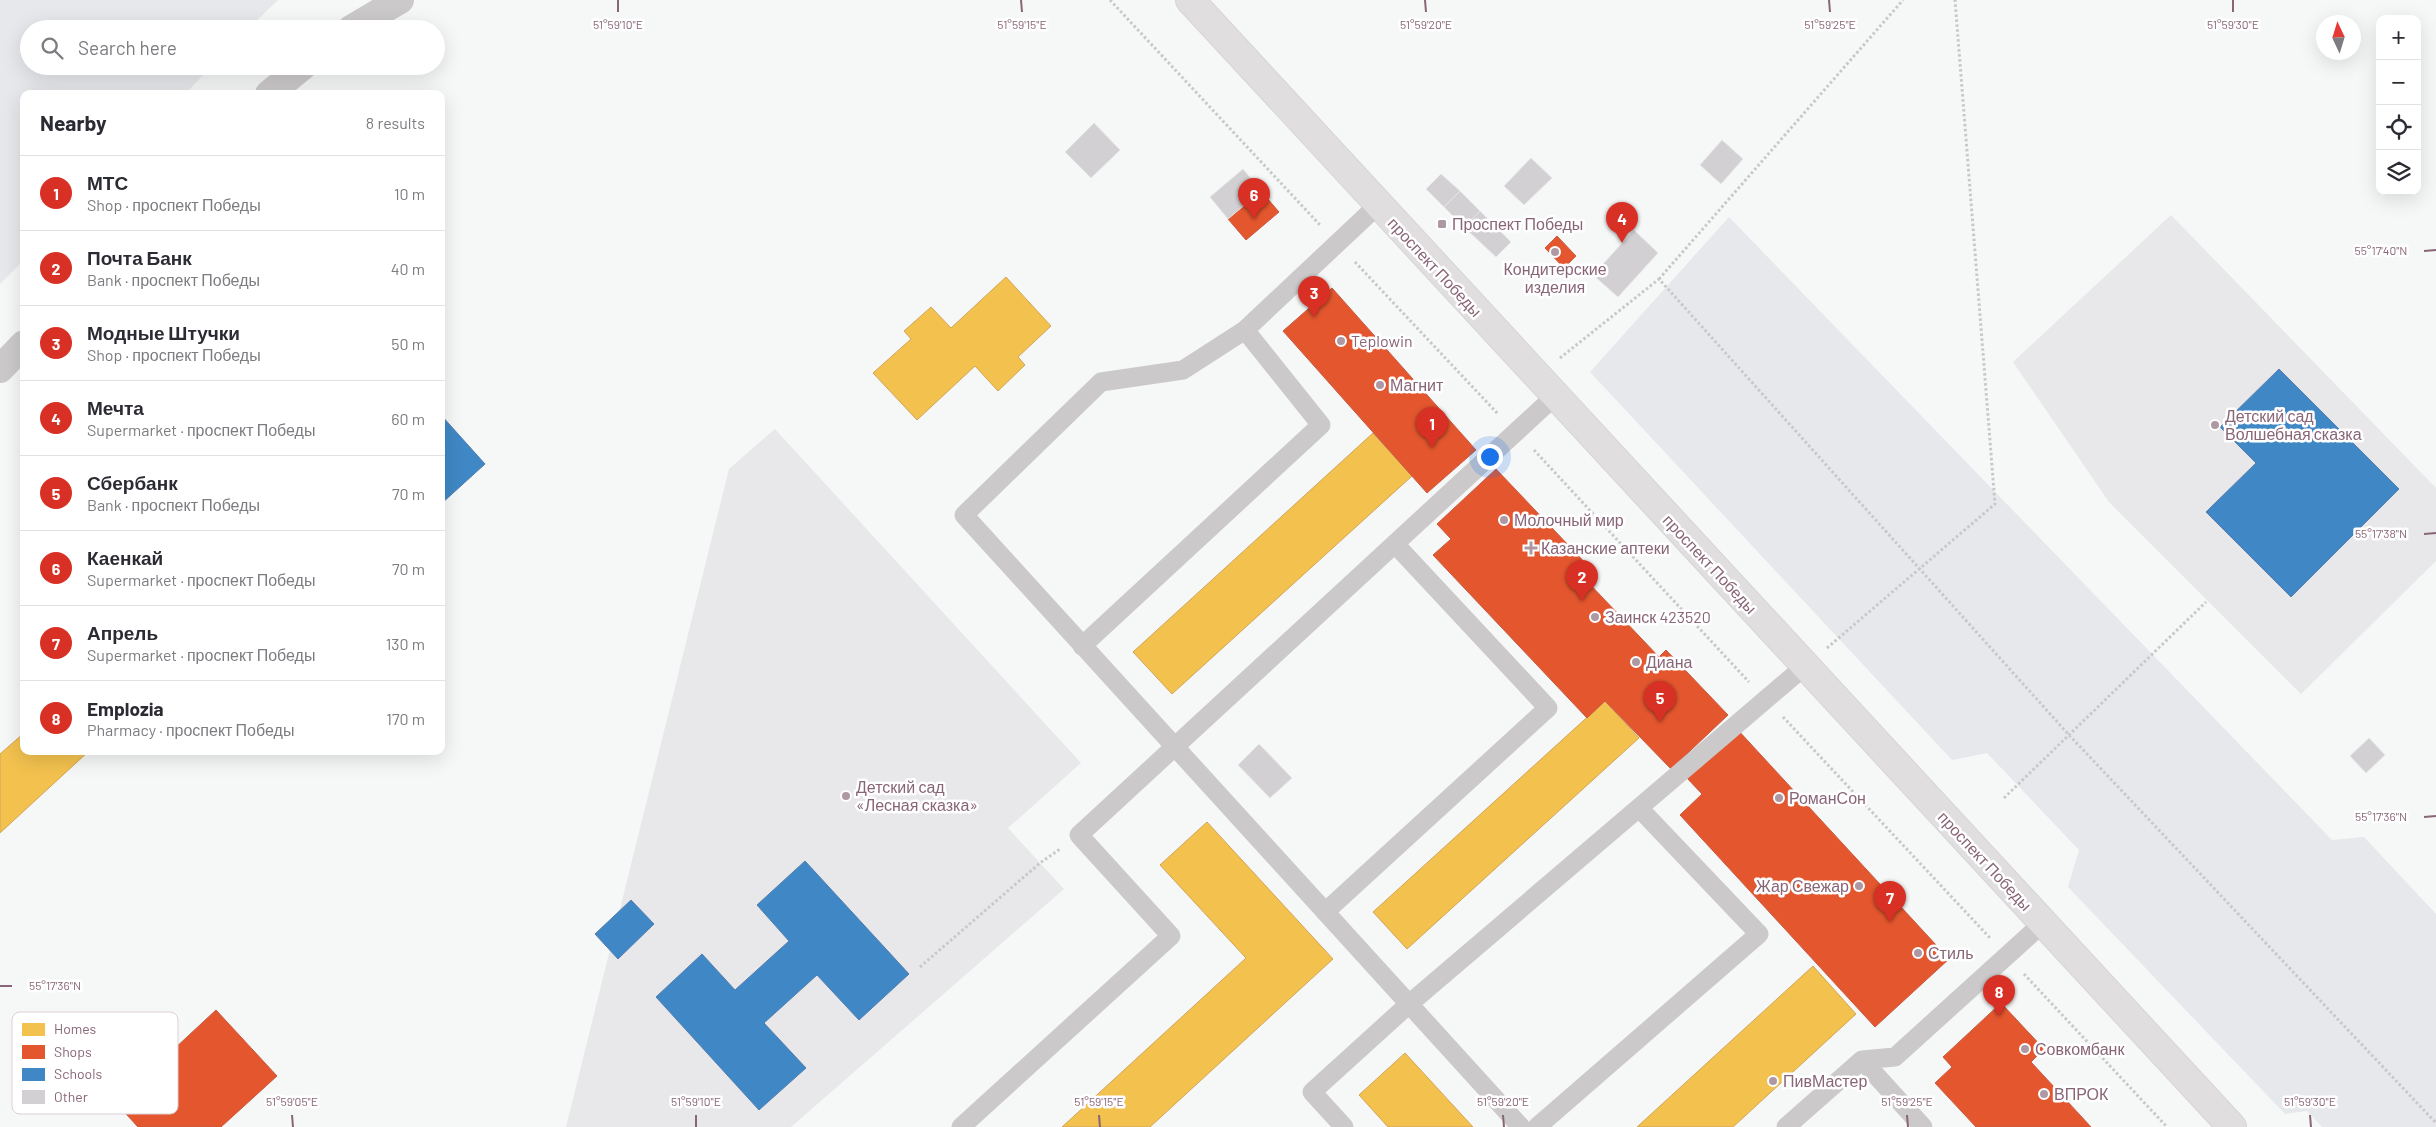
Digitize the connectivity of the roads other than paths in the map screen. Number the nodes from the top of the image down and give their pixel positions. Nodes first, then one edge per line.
1 (400, 0) edge
2 (1190, 0) edge
3 (366, 20) edge
4 (292, 75) edge
5 (274, 90) edge
6 (1378, 205) junction
7 (1245, 330) junction
8 (20, 348) edge
9 (0, 369) edge
10 (1555, 396) junction
11 (1395, 544) junction
12 (1082, 646) junction
13 (1805, 666) junction
14 (1174, 746) junction
15 (1639, 808) junction
16 (1325, 912) junction
17 (2043, 923) junction
18 (1409, 1004) junction
19 (1862, 1060) junction
20 (962, 1127) edge
21 (1344, 1127) edge
22 (1522, 1127) edge
23 (1537, 1127) edge
24 (1786, 1127) edge
25 (1923, 1127) edge
26 (2232, 1127) edge

1 - 3 street
2 - 6 main road, проспект Победы
4 - 5 street
6 - 7 lane
6 - 10 main road, проспект Победы
7 - 12 lane
7 - 12 lane
8 - 9 street
10 - 11 lane
10 - 13 main road, проспект Победы
11 - 14 lane
11 - 16 lane
12 - 14 lane
13 - 15 lane
13 - 17 main road, проспект Победы
14 - 16 lane
14 - 20 lane
15 - 18 lane
15 - 23 lane
16 - 18 lane
17 - 19 lane
17 - 26 main road, проспект Победы
18 - 21 lane
18 - 22 lane
19 - 24 lane
19 - 25 lane

